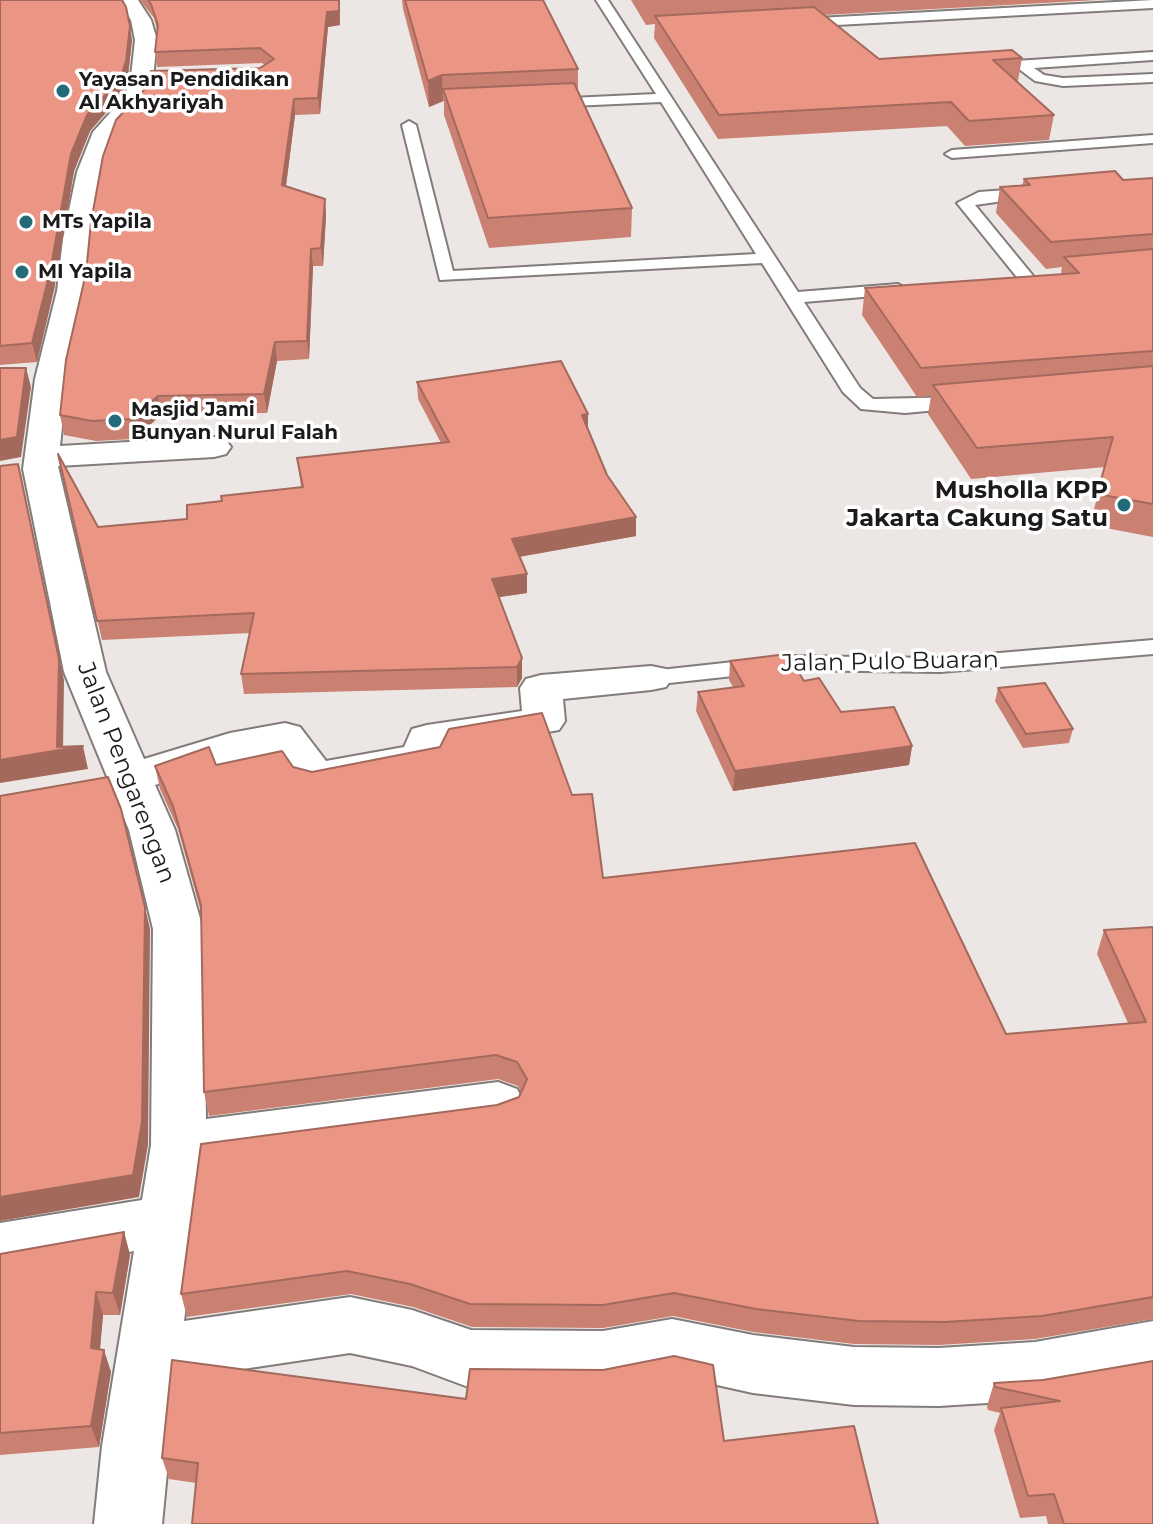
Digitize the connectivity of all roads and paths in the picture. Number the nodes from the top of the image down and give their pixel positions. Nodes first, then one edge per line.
1 (128, 0) edge
2 (602, 0) edge
3 (1147, 0) edge
4 (1153, 4) edge
5 (815, 22) junction
6 (786, 24) edge
7 (835, 40) edge
8 (1153, 56) edge
9 (1021, 65) junction
10 (963, 69) edge
11 (1153, 78) edge
12 (665, 98) junction
13 (538, 104) edge
14 (409, 125) dead end
15 (1153, 139) edge
16 (952, 154) dead end
17 (1051, 192) edge
18 (768, 258) junction
19 (1026, 277) edge
20 (917, 287) edge
21 (793, 298) junction
22 (983, 401) edge
23 (214, 447) dead end
24 (32, 466) junction
25 (1153, 647) edge
26 (651, 678) joint
27 (113, 783) junction
28 (498, 1104) edge
29 (179, 1145) junction
30 (169, 1220) junction
31 (0, 1249) edge
32 (1153, 1350) edge
33 (149, 1355) junction
34 (128, 1524) edge

1 - 24 street, Jalan Pengarengan
2 - 12 lane
3 - 4 lane
4 - 5 lane
5 - 6 lane
5 - 7 lane
8 - 9 lane
9 - 10 lane
9 - 11 lane
12 - 13 lane
12 - 18 lane
14 - 18 lane
15 - 16 lane
17 - 19 lane
18 - 21 lane
20 - 21 lane
21 - 22 lane
23 - 24 street
24 - 27 street, Jalan Pengarengan
25 - 26 lane, Jalan Pulo Buaran
26 - 27 street, Jalan Pulo Buaran
27 - 29 street, Jalan Pengarengan
28 - 29 street
29 - 30 street, Jalan Pengarengan
30 - 31 street
30 - 33 street, Jalan Pengarengan
32 - 33 street
33 - 34 street, Jalan Pengarengan

